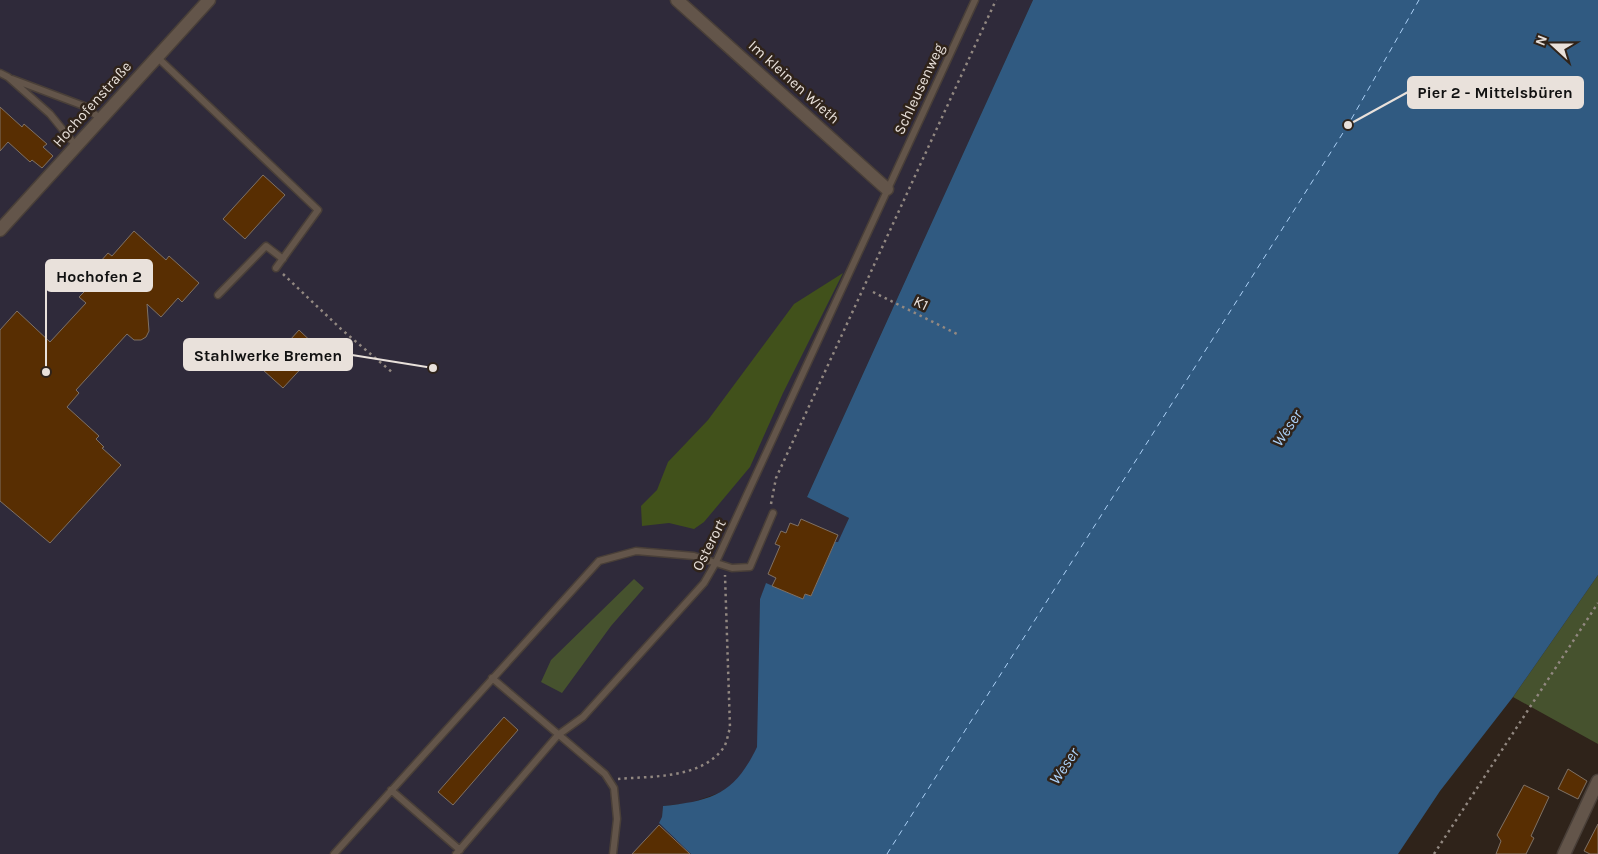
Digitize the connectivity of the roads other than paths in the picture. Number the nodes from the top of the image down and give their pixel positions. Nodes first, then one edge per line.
1 (209, 0) edge
2 (677, 0) edge
3 (974, 0) edge
4 (157, 56) junction
5 (0, 73) edge
6 (8, 77) junction
7 (101, 119) junction
8 (76, 146) junction
9 (887, 189) junction
10 (0, 230) edge
11 (283, 259) junction
12 (276, 268) road end
13 (218, 295) dead end
14 (774, 513) road end
15 (715, 564) junction
16 (492, 678) junction
17 (558, 734) junction
18 (1598, 781) edge
19 (391, 790) junction
20 (458, 852) edge
21 (334, 854) edge
22 (613, 854) edge
23 (1564, 854) edge

1 - 4 street, Hochofenstraße
2 - 9 street, Im kleinen Wieth
3 - 9 lane, Schleusenweg
4 - 7 street, Hochofenstraße
4 - 11 lane
5 - 6 lane
6 - 7 lane
6 - 8 lane
7 - 8 street, Hochofenstraße
8 - 10 street, Hochofenstraße
9 - 15 lane, Osterort
11 - 12 lane
11 - 13 lane
14 - 15 lane
15 - 16 lane
15 - 17 lane, Osterort
16 - 17 lane
16 - 19 lane
17 - 20 lane, Osterort
17 - 22 lane
18 - 23 street
19 - 20 lane, Osterort
19 - 21 lane

